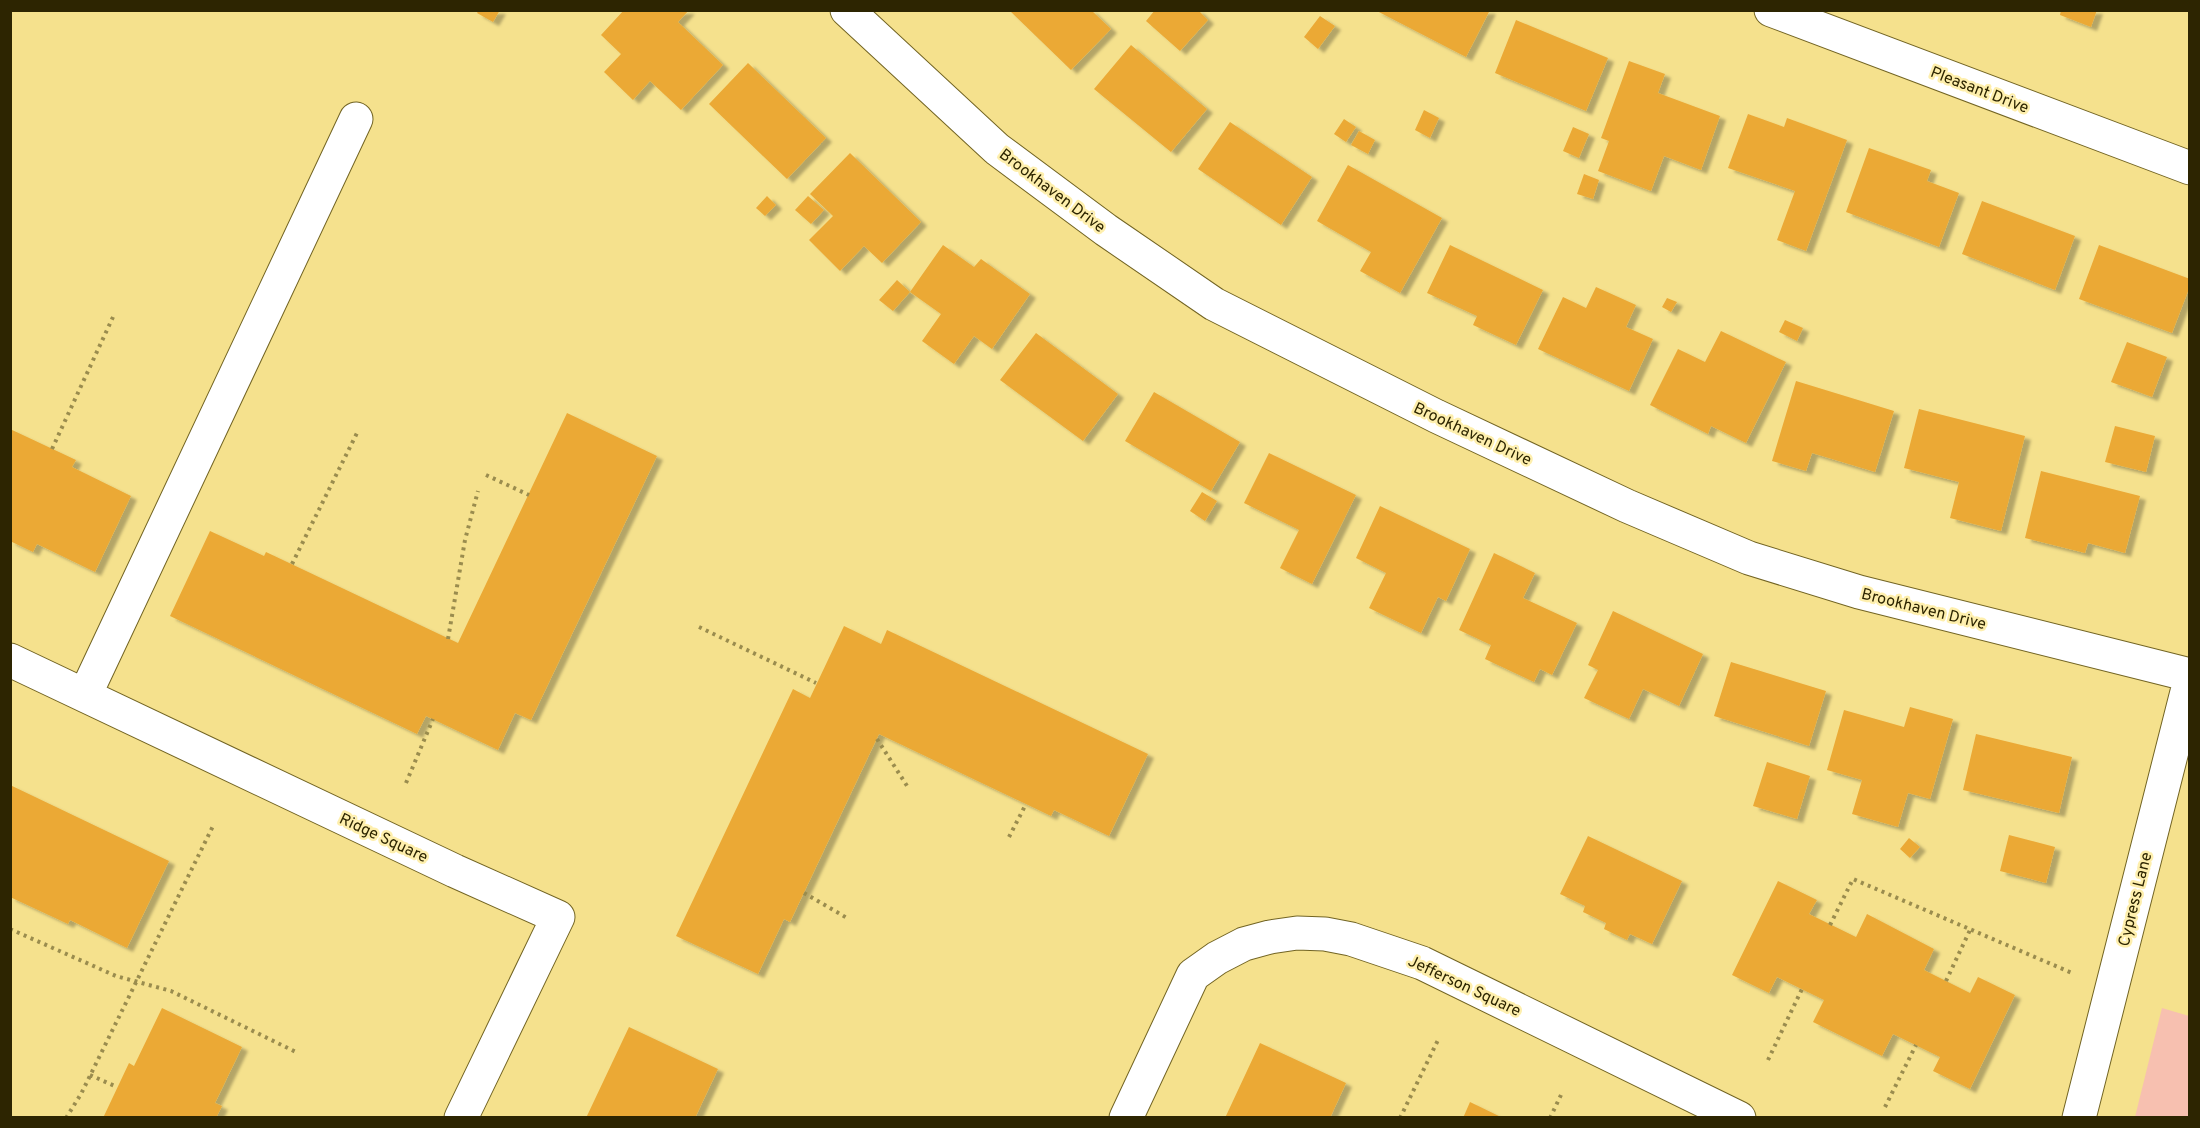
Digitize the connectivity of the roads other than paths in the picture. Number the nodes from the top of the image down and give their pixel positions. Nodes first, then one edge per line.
1 (847, 10) edge
2 (1771, 10) edge
3 (356, 119) dead end
4 (2190, 168) edge
5 (10, 660) edge
6 (2190, 675) edge
7 (2190, 680) edge
8 (85, 695) junction
9 (461, 1118) edge
10 (1126, 1118) edge
11 (1739, 1118) edge
12 (2079, 1118) edge

1 - 6 street, Brookhaven Drive
2 - 4 street, Pleasant Drive
3 - 8 street
5 - 8 street, Ridge Square
7 - 12 street, Cypress Lane
8 - 9 street, Ridge Square
10 - 11 street, Jefferson Square

